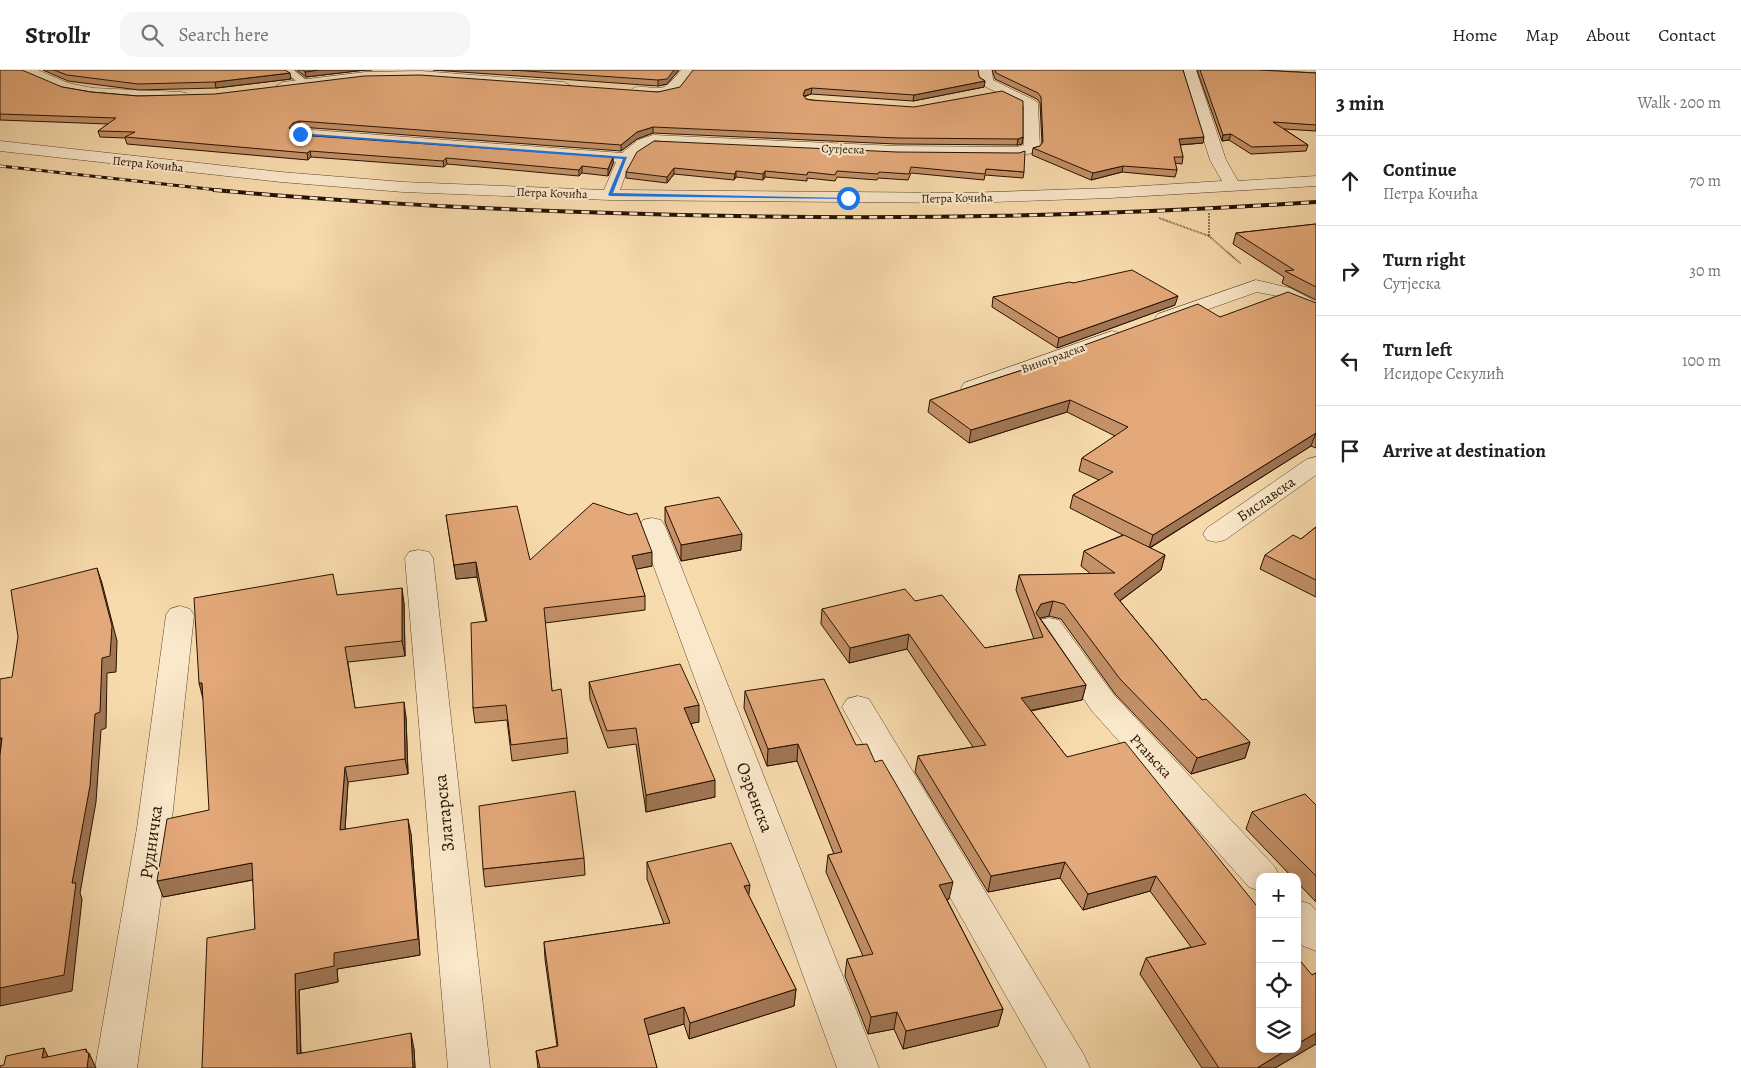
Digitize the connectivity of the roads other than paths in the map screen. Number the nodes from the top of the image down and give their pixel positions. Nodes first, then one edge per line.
1 (61, 70) edge
2 (287, 70) edge
3 (688, 70) edge
4 (985, 70) edge
5 (1189, 70) edge
6 (1257, 70) edge
7 (32, 72) edge
8 (1316, 74) edge
9 (305, 83) junction
10 (582, 87) edge
11 (268, 88) edge
12 (620, 90) edge
13 (1003, 90) junction
14 (985, 94) edge
15 (194, 96) edge
16 (300, 134) edge
17 (0, 146) edge
18 (626, 158) junction
19 (1316, 181) edge
20 (1233, 186) junction
21 (610, 195) junction
22 (1316, 310) edge
23 (949, 396) edge
24 (1316, 464) edge
25 (652, 526) dead end
26 (1216, 534) dead end
27 (419, 558) dead end
28 (180, 615) dead end
29 (1049, 627) dead end
30 (858, 707) dead end
31 (1258, 873) edge
32 (1300, 918) edge
33 (1316, 936) edge
34 (116, 1068) edge
35 (469, 1068) edge
36 (858, 1068) edge
37 (1069, 1068) edge

1 - 7 street
2 - 9 lane
3 - 12 street
4 - 13 street, Сутјеска
5 - 20 street
6 - 8 street
7 - 15 street
9 - 10 street
9 - 11 street
13 - 14 street
13 - 18 street, Сутјеска
16 - 18 street
17 - 21 street, Петра Кочића
18 - 21 street, Сутјеска
19 - 20 street, Петра Кочића
20 - 21 street, Петра Кочића
22 - 23 street, Виноградска
24 - 26 street, Биславска
25 - 36 street, Озренска
27 - 35 street, Златарска
28 - 34 street, Рудничка
29 - 31 street, Ртањска
30 - 37 street
32 - 33 street

